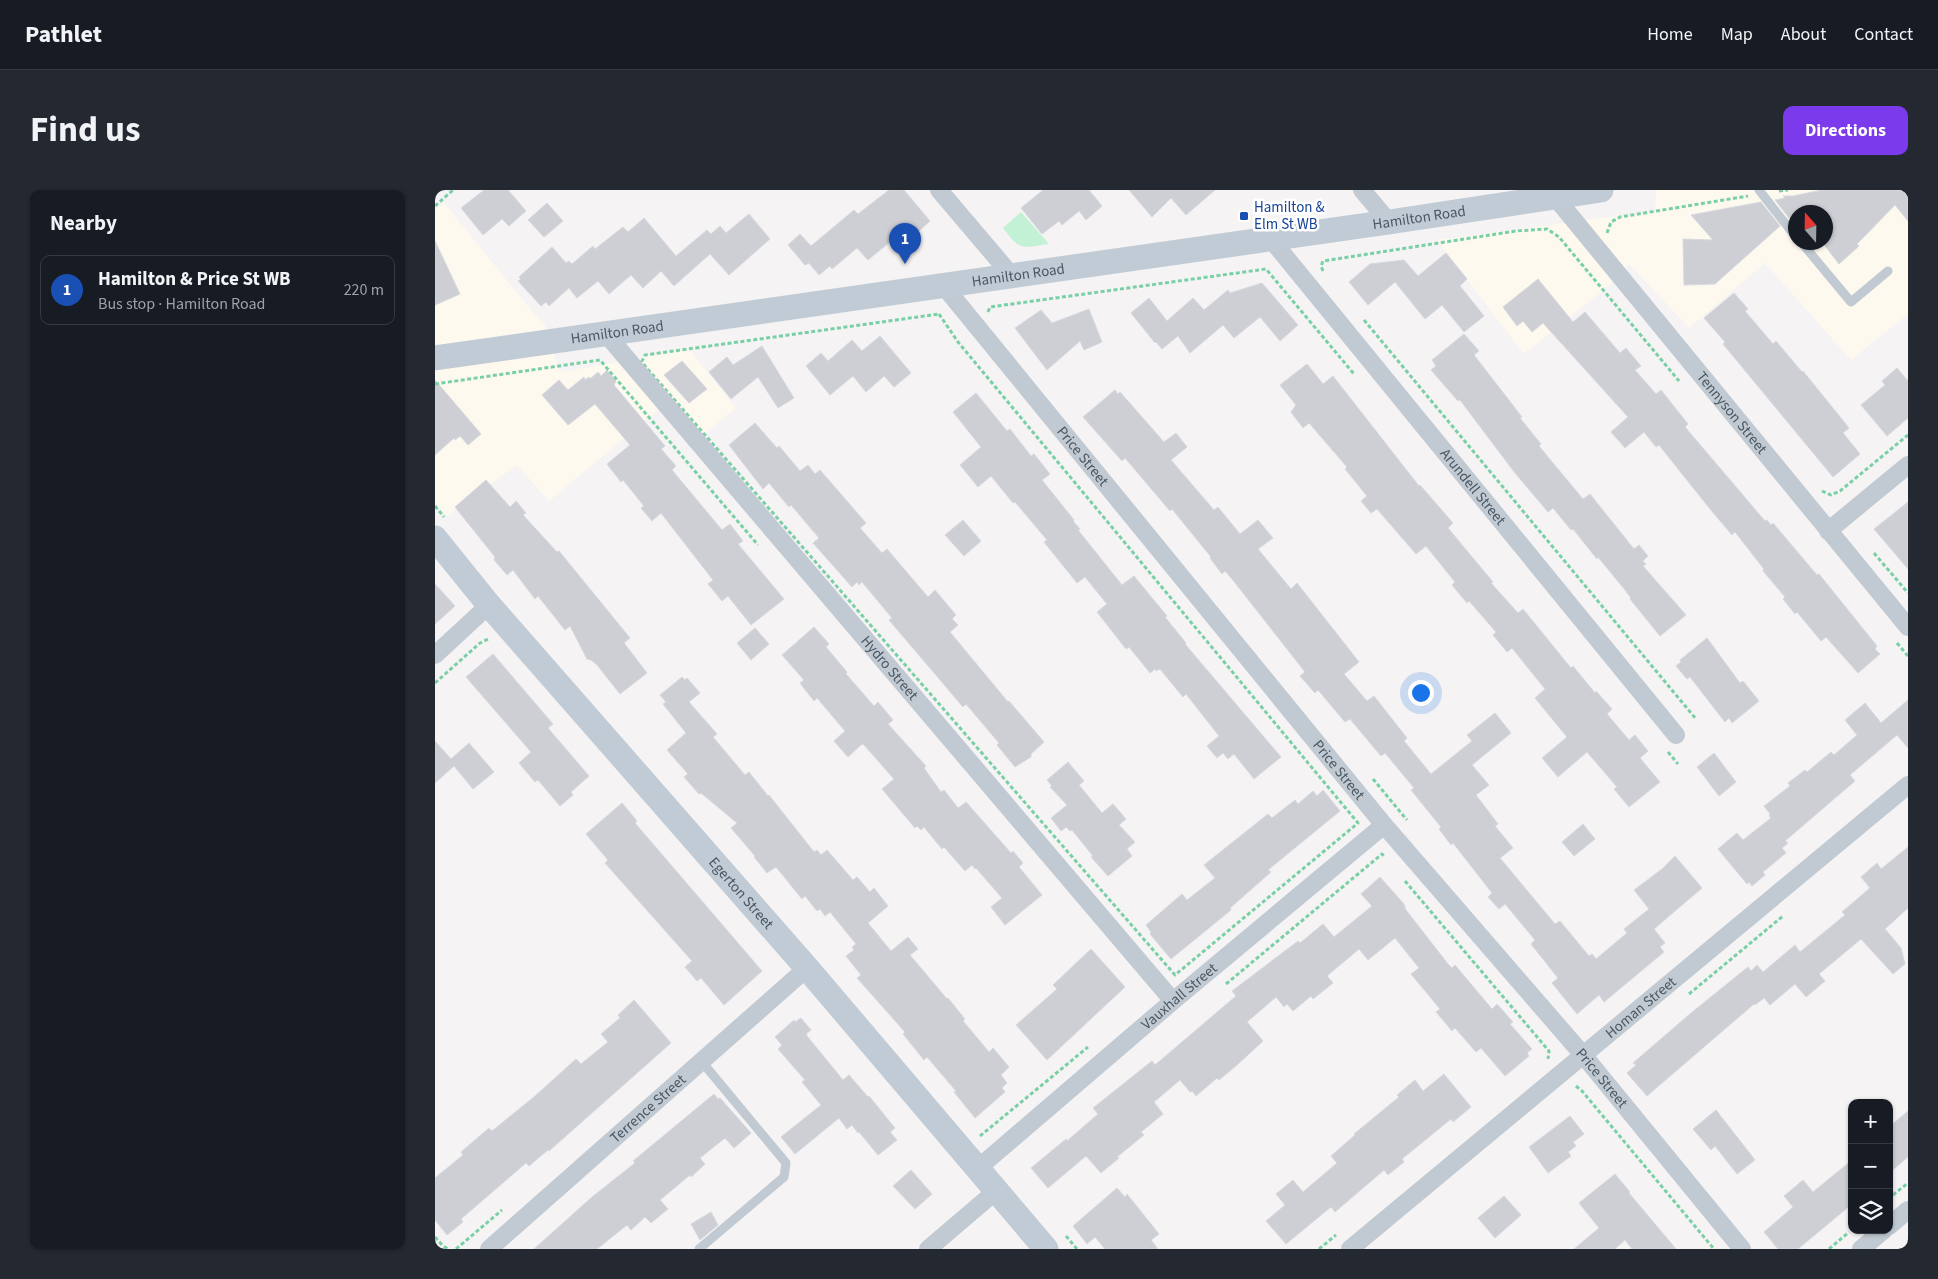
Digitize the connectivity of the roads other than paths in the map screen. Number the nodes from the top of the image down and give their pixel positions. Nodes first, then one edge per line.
1 (939, 190) edge
2 (1361, 190) edge
3 (1601, 190) edge
4 (1760, 192) edge
5 (1555, 197) junction
6 (1389, 222) junction
7 (1788, 227) edge
8 (1270, 238) junction
9 (1808, 250) edge
10 (1888, 271) dead end
11 (1012, 276) junction
12 (943, 285) junction
13 (606, 334) junction
14 (435, 358) edge
15 (1908, 465) edge
16 (441, 529) edge
17 (1828, 530) junction
18 (489, 605) junction
19 (1908, 628) edge
20 (435, 655) edge
21 (1676, 735) dead end
22 (1908, 785) edge
23 (1384, 825) junction
24 (807, 968) junction
25 (1173, 1002) junction
26 (1584, 1056) junction
27 (702, 1062) junction
28 (977, 1168) junction
29 (997, 1192) junction
30 (1908, 1210) edge
31 (1893, 1223) edge
32 (1879, 1234) edge
33 (1055, 1242) edge
34 (489, 1249) edge
35 (699, 1249) edge
36 (928, 1249) edge
37 (1350, 1249) edge
38 (1742, 1249) edge
39 (1861, 1249) edge

1 - 11 street
2 - 6 street
3 - 5 main road, Hamilton Road
4 - 7 lane
5 - 6 main road, Hamilton Road
5 - 17 street, Tennyson Street
6 - 8 main road, Hamilton Road
8 - 11 main road, Hamilton Road
8 - 21 street, Arundell Street
9 - 10 lane
11 - 12 main road, Hamilton Road
12 - 13 main road, Hamilton Road
12 - 23 street, Price Street
13 - 14 main road, Hamilton Road
13 - 25 street, Hydro Street
15 - 17 street
16 - 18 main road, Egerton Street
17 - 19 street, Tennyson Street
18 - 20 street
18 - 24 main road, Egerton Street
22 - 26 street, Homan Street
23 - 25 street, Vauxhall Street
23 - 26 street, Price Street
24 - 27 street, Terrence Street
24 - 28 main road, Egerton Street
25 - 28 street, Vauxhall Street
26 - 37 street, Homan Street
26 - 38 street, Price Street
27 - 34 street, Terrence Street
27 - 35 lane
28 - 29 main road, Egerton Street
29 - 33 main road, Egerton Street
29 - 36 street
30 - 31 street
32 - 39 street

